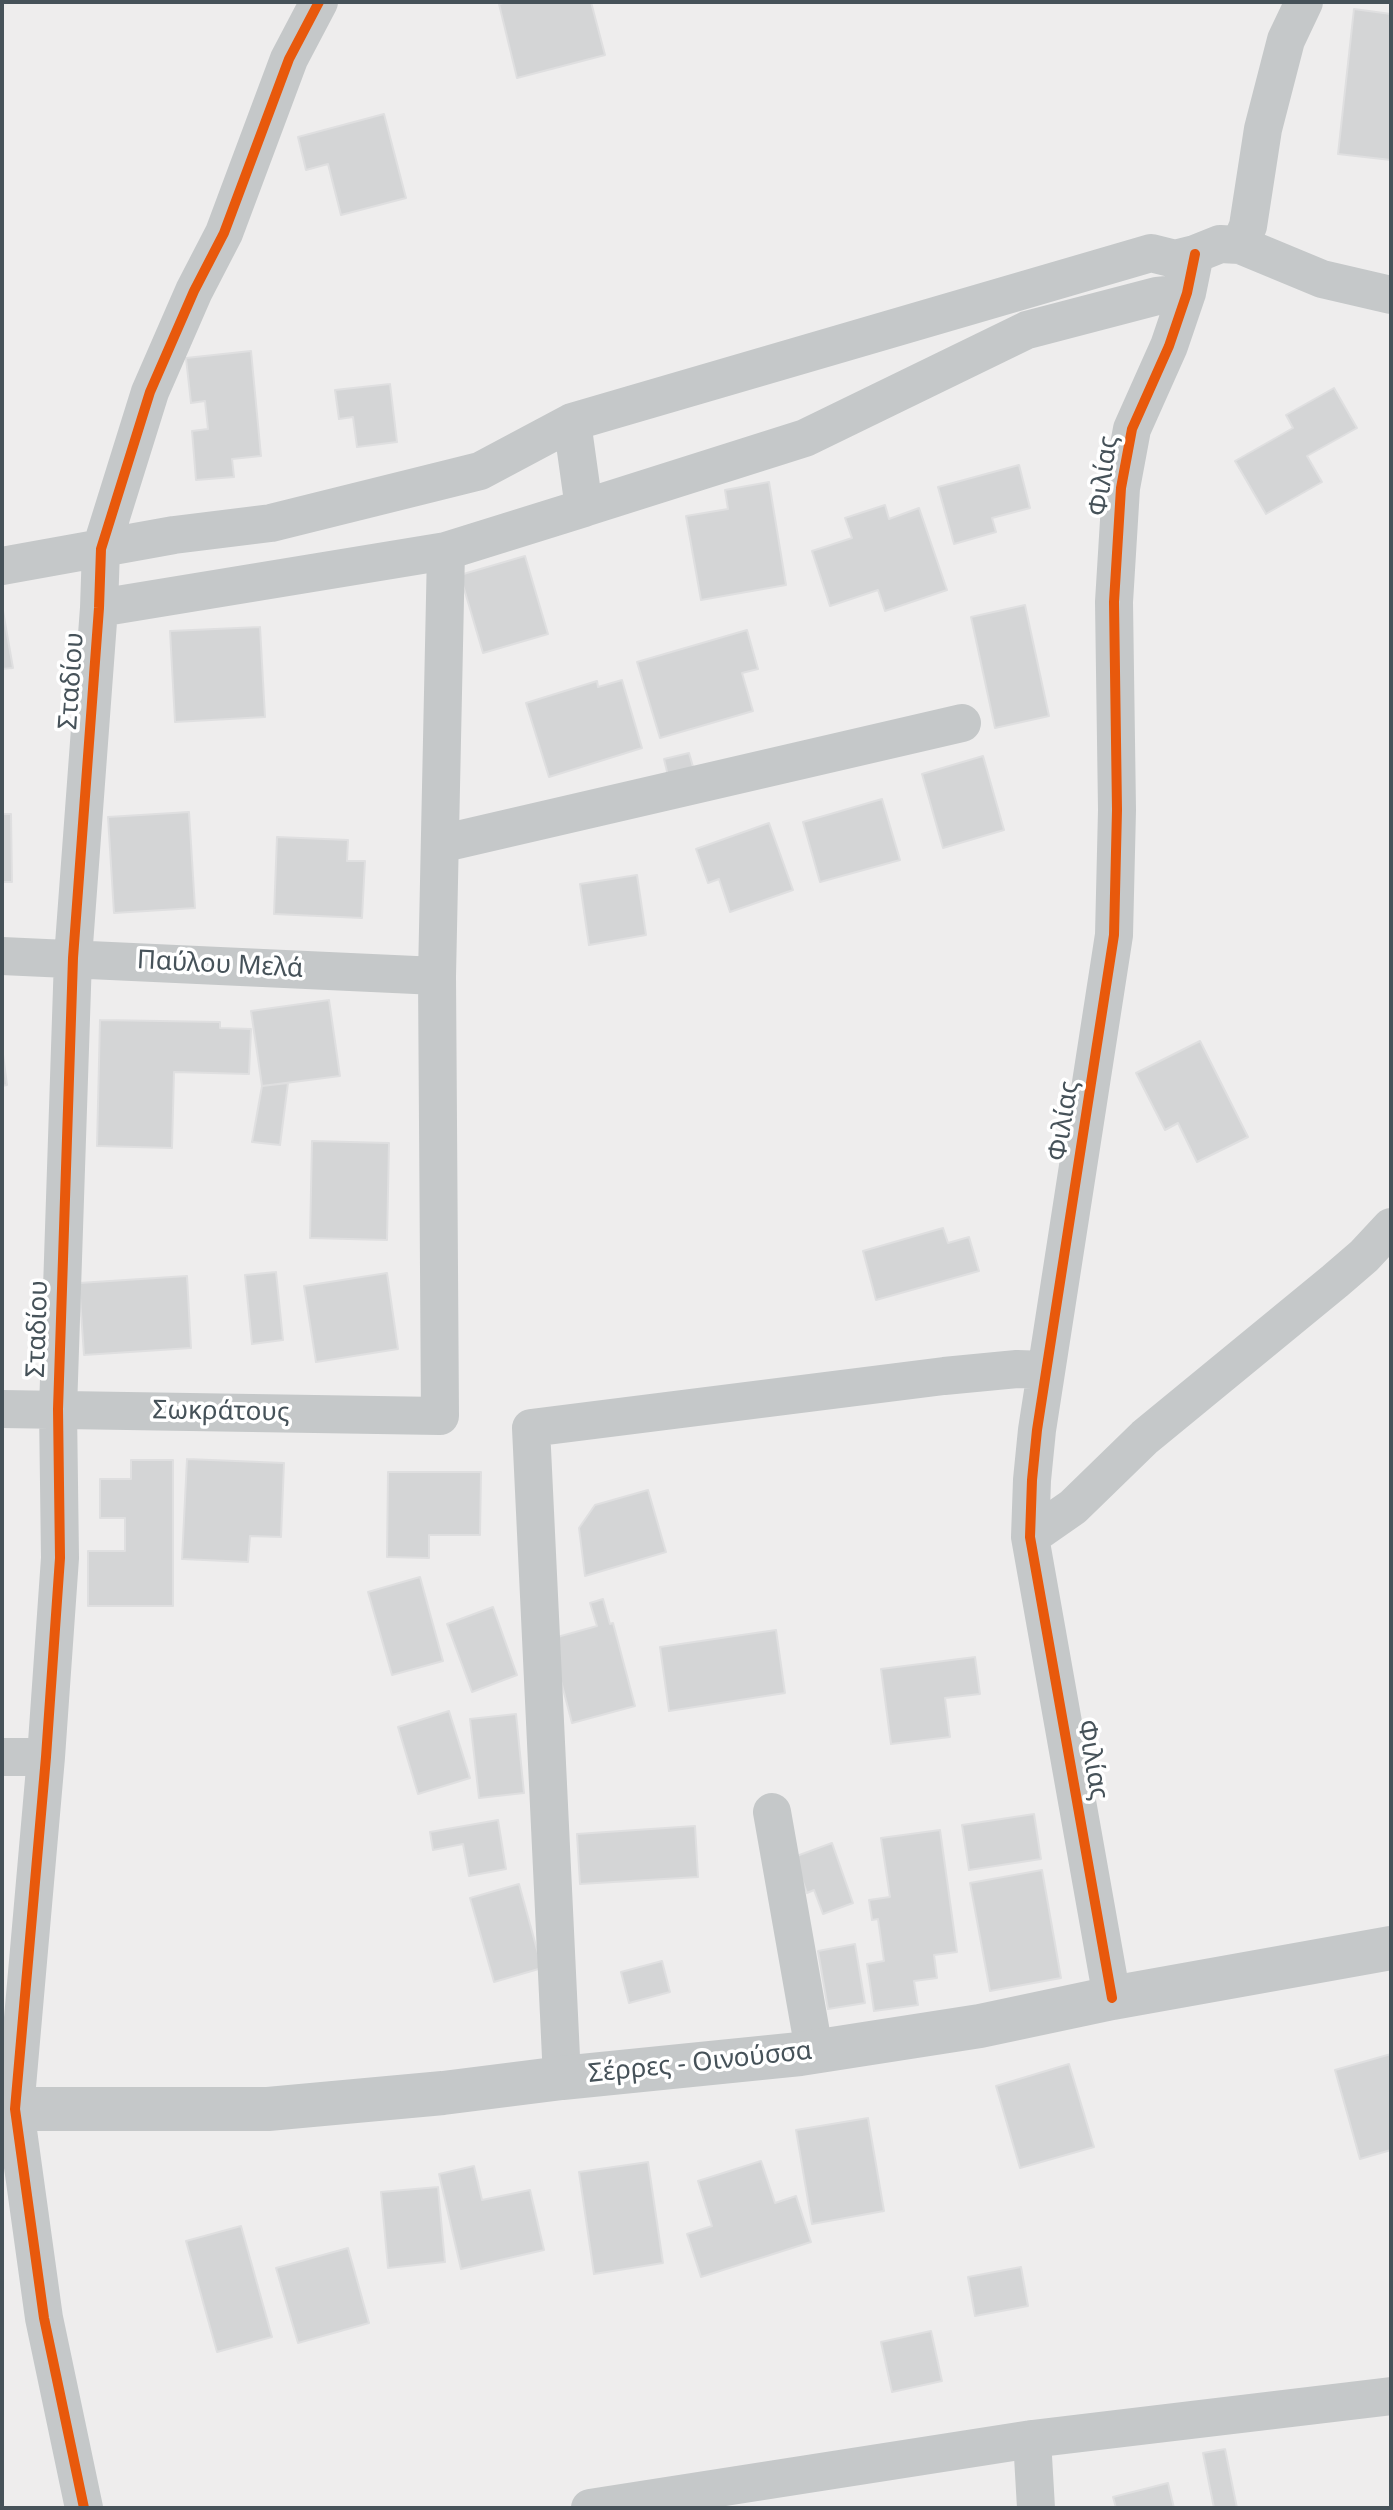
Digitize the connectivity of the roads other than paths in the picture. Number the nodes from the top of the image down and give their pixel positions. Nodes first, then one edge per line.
1 (319, 2) edge
2 (1304, 2) edge
3 (1240, 245) junction
4 (1195, 254) junction
5 (1187, 293) junction
6 (1391, 295) edge
7 (572, 422) junction
8 (584, 508) junction
9 (101, 549) junction
10 (446, 551) junction
11 (2, 566) edge
12 (99, 608) junction
13 (962, 723) dead end
14 (440, 844) junction
15 (2, 956) edge
16 (73, 958) junction
17 (437, 976) junction
18 (1391, 1227) edge
19 (1046, 1370) junction
20 (2, 1409) edge
21 (58, 1409) junction
22 (1030, 1537) junction
23 (2, 1757) edge
24 (46, 1757) junction
25 (772, 1812) dead end
26 (1391, 1948) edge
27 (1112, 1998) junction
28 (814, 2050) junction
29 (562, 2078) junction
30 (8, 2109) edge
31 (1391, 2396) edge
32 (1032, 2439) junction
33 (84, 2508) edge
34 (590, 2508) edge
35 (1036, 2508) edge

1 - 9 street, Σταδίου
2 - 3 street
3 - 4 street
3 - 6 street
4 - 5 street, Φιλίας
4 - 7 street
5 - 8 street
5 - 19 street, Φιλίας
7 - 8 street
7 - 9 street
8 - 10 street
9 - 11 street
9 - 12 street, Σταδίου
10 - 12 street
10 - 14 street
12 - 16 street, Σταδίου
13 - 14 street
14 - 17 street
15 - 16 street, Παύλου Μελά
16 - 17 street, Παύλου Μελά
16 - 21 street, Σταδίου
17 - 21 street, Σωκράτους
18 - 22 street
19 - 22 street, Φιλίας
19 - 29 street
20 - 21 street, Σωκράτους
21 - 24 street, Σταδίου
22 - 27 street, Φιλίας
23 - 24 street
24 - 30 street, Σταδίου
25 - 28 street
26 - 27 street, Σέρρες - Οινούσσα
27 - 28 street, Σέρρες - Οινούσσα
28 - 29 street, Σέρρες - Οινούσσα
29 - 30 street, Σέρρες - Οινούσσα
30 - 33 street, Σταδίου
31 - 32 street
32 - 34 street
32 - 35 street

